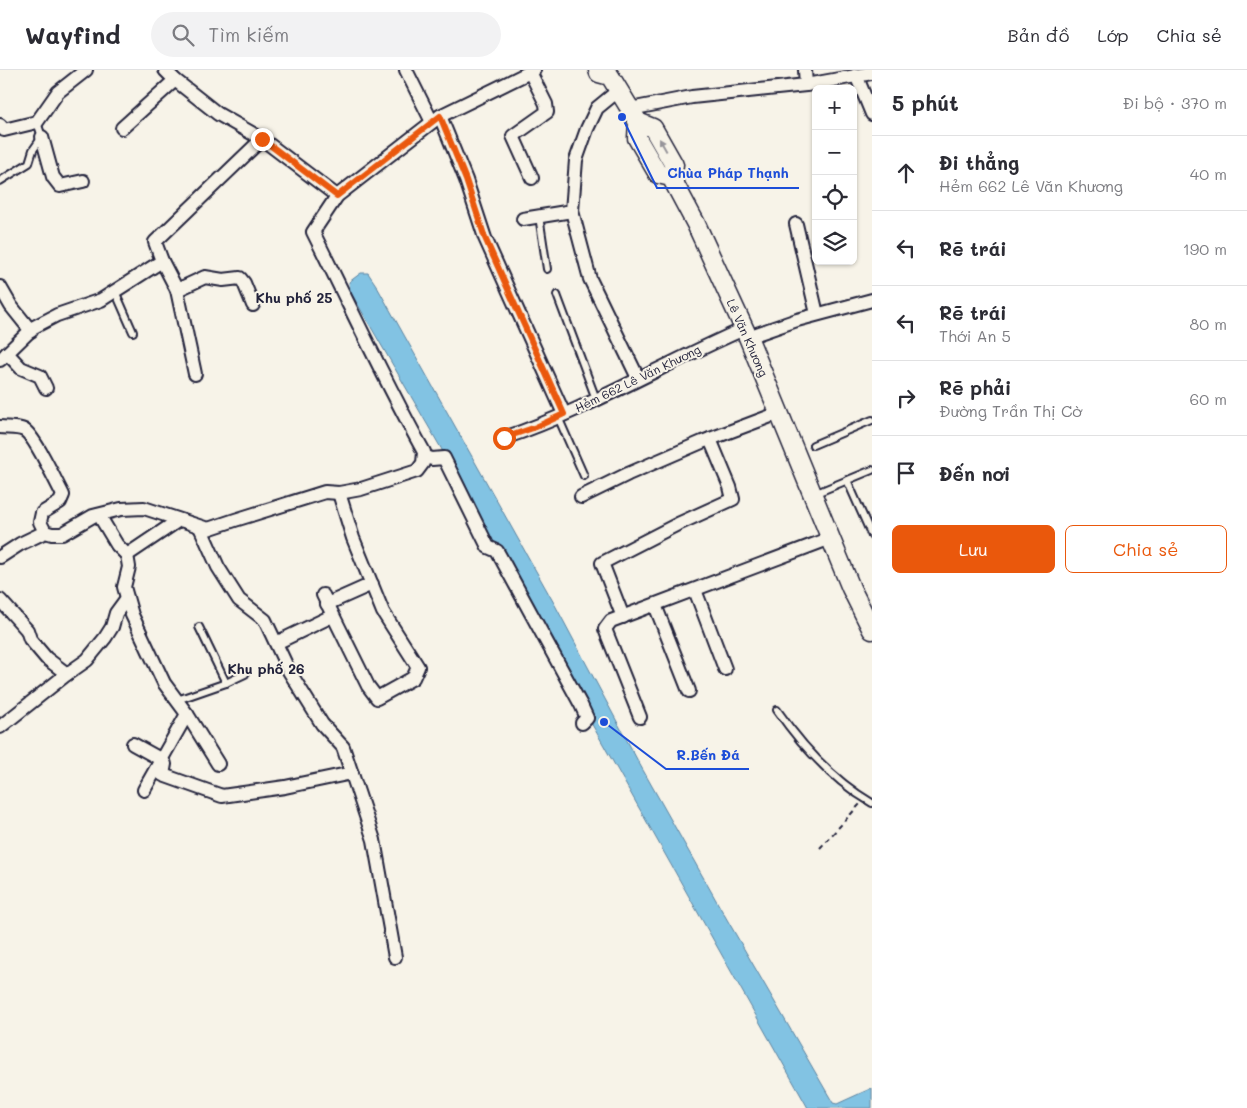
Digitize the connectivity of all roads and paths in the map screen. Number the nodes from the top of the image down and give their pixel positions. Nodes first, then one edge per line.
1 (86, 70) edge
2 (166, 70) edge
3 (406, 70) edge
4 (805, 70) edge
5 (532, 71) edge
6 (872, 72) edge
7 (609, 76) edge
8 (856, 76) junction
9 (175, 80) junction
10 (806, 85) junction
11 (872, 114) edge
12 (634, 116) junction
13 (436, 119) junction
14 (37, 122) junction
15 (0, 125) edge
16 (122, 128) dead end
17 (42, 137) junction
18 (262, 139) junction
19 (532, 178) dead end
20 (0, 181) edge
21 (83, 181) dead end
22 (337, 196) junction
23 (572, 211) junction
24 (539, 216) junction
25 (523, 219) dead end
26 (796, 224) dead end
27 (162, 261) junction
28 (547, 269) dead end
29 (0, 287) edge
30 (177, 290) junction
31 (115, 291) junction
32 (558, 295) dead end
33 (872, 300) edge
34 (253, 305) dead end
35 (817, 314) junction
36 (31, 330) junction
37 (133, 332) dead end
38 (746, 333) junction
39 (4, 356) edge
40 (195, 374) dead end
41 (638, 378) junction
42 (46, 388) dead end
43 (596, 399) junction
44 (779, 413) junction
45 (561, 416) junction
46 (872, 420) edge
47 (1, 429) edge
48 (504, 438) dead end
49 (710, 439) junction
50 (813, 445) dead end
51 (424, 456) junction
52 (872, 470) edge
53 (584, 476) dead end
54 (847, 480) junction
55 (339, 493) junction
56 (813, 495) junction
57 (581, 497) dead end
58 (99, 514) junction
59 (179, 520) junction
60 (200, 527) junction
61 (45, 532) junction
62 (872, 536) edge
63 (830, 538) junction
64 (127, 555) junction
65 (0, 557) edge
66 (372, 584) junction
67 (695, 590) junction
68 (127, 598) junction
69 (0, 600) edge
70 (327, 605) junction
71 (655, 605) junction
72 (623, 617) junction
73 (199, 627) dead end
74 (872, 630) edge
75 (276, 642) junction
76 (725, 669) dead end
77 (67, 674) junction
78 (245, 674) dead end
79 (226, 683) junction
80 (689, 691) dead end
81 (176, 700) junction
82 (777, 710) dead end
83 (187, 714) junction
84 (640, 717) dead end
85 (582, 723) dead end
86 (0, 727) edge
87 (132, 744) dead end
88 (162, 760) junction
89 (218, 764) dead end
90 (352, 772) junction
91 (144, 790) dead end
92 (865, 799) junction
93 (872, 803) edge
94 (820, 848) dead end
95 (395, 957) dead end

1 - 14 street
2 - 9 street
3 - 13 street
4 - 10 street
5 - 13 street
5 - 19 street
6 - 8 street
7 - 12 main road, Lê Văn Khương
7 - 23 street
8 - 10 street
8 - 11 street
9 - 16 street
9 - 18 street
10 - 12 street
12 - 38 main road, Lê Văn Khương
13 - 22 street
13 - 45 street
14 - 15 street
14 - 17 lane
17 - 20 lane
17 - 21 street
18 - 22 street
18 - 27 street
22 - 51 street
23 - 24 street
23 - 41 street
24 - 25 street
24 - 28 lane
26 - 35 street
27 - 30 street
27 - 31 street
29 - 36 street
30 - 34 street
30 - 40 street
31 - 36 street
31 - 37 lane
32 - 43 lane
33 - 35 street, Hẻm 662 Lê Văn Khương
35 - 38 street, Hẻm 662 Lê Văn Khương
36 - 39 street
38 - 41 street, Hẻm 662 Lê Văn Khương
38 - 44 main road, Lê Văn Khương
39 - 42 street
41 - 43 street, Hẻm 662 Lê Văn Khương
43 - 45 street, Hẻm 662 Lê Văn Khương
44 - 49 street
44 - 56 main road, Lê Văn Khương
45 - 48 street, Hẻm 662 Lê Văn Khương
45 - 53 lane
46 - 50 lane
47 - 61 street
49 - 57 street
49 - 72 street
51 - 55 street
51 - 85 street
52 - 54 lane
54 - 56 lane
54 - 62 lane
55 - 60 street
55 - 66 street
56 - 63 main road, Lê Văn Khương
58 - 59 street
58 - 61 street
58 - 64 street
59 - 60 street
59 - 64 street
60 - 75 street
61 - 65 street
63 - 67 street
63 - 74 main road, Lê Văn Khương
64 - 68 street
66 - 70 street
66 - 70 street
67 - 71 street
67 - 76 street
68 - 77 street
68 - 81 street
69 - 77 street
70 - 75 street
71 - 72 street
71 - 80 street
72 - 84 street
73 - 79 lane
75 - 90 street
77 - 86 street
78 - 79 lane
79 - 81 lane
81 - 83 street
82 - 92 lane
83 - 88 street
83 - 89 street
87 - 88 street
88 - 90 street
88 - 91 street
90 - 95 street
92 - 93 lane
92 - 94 path

